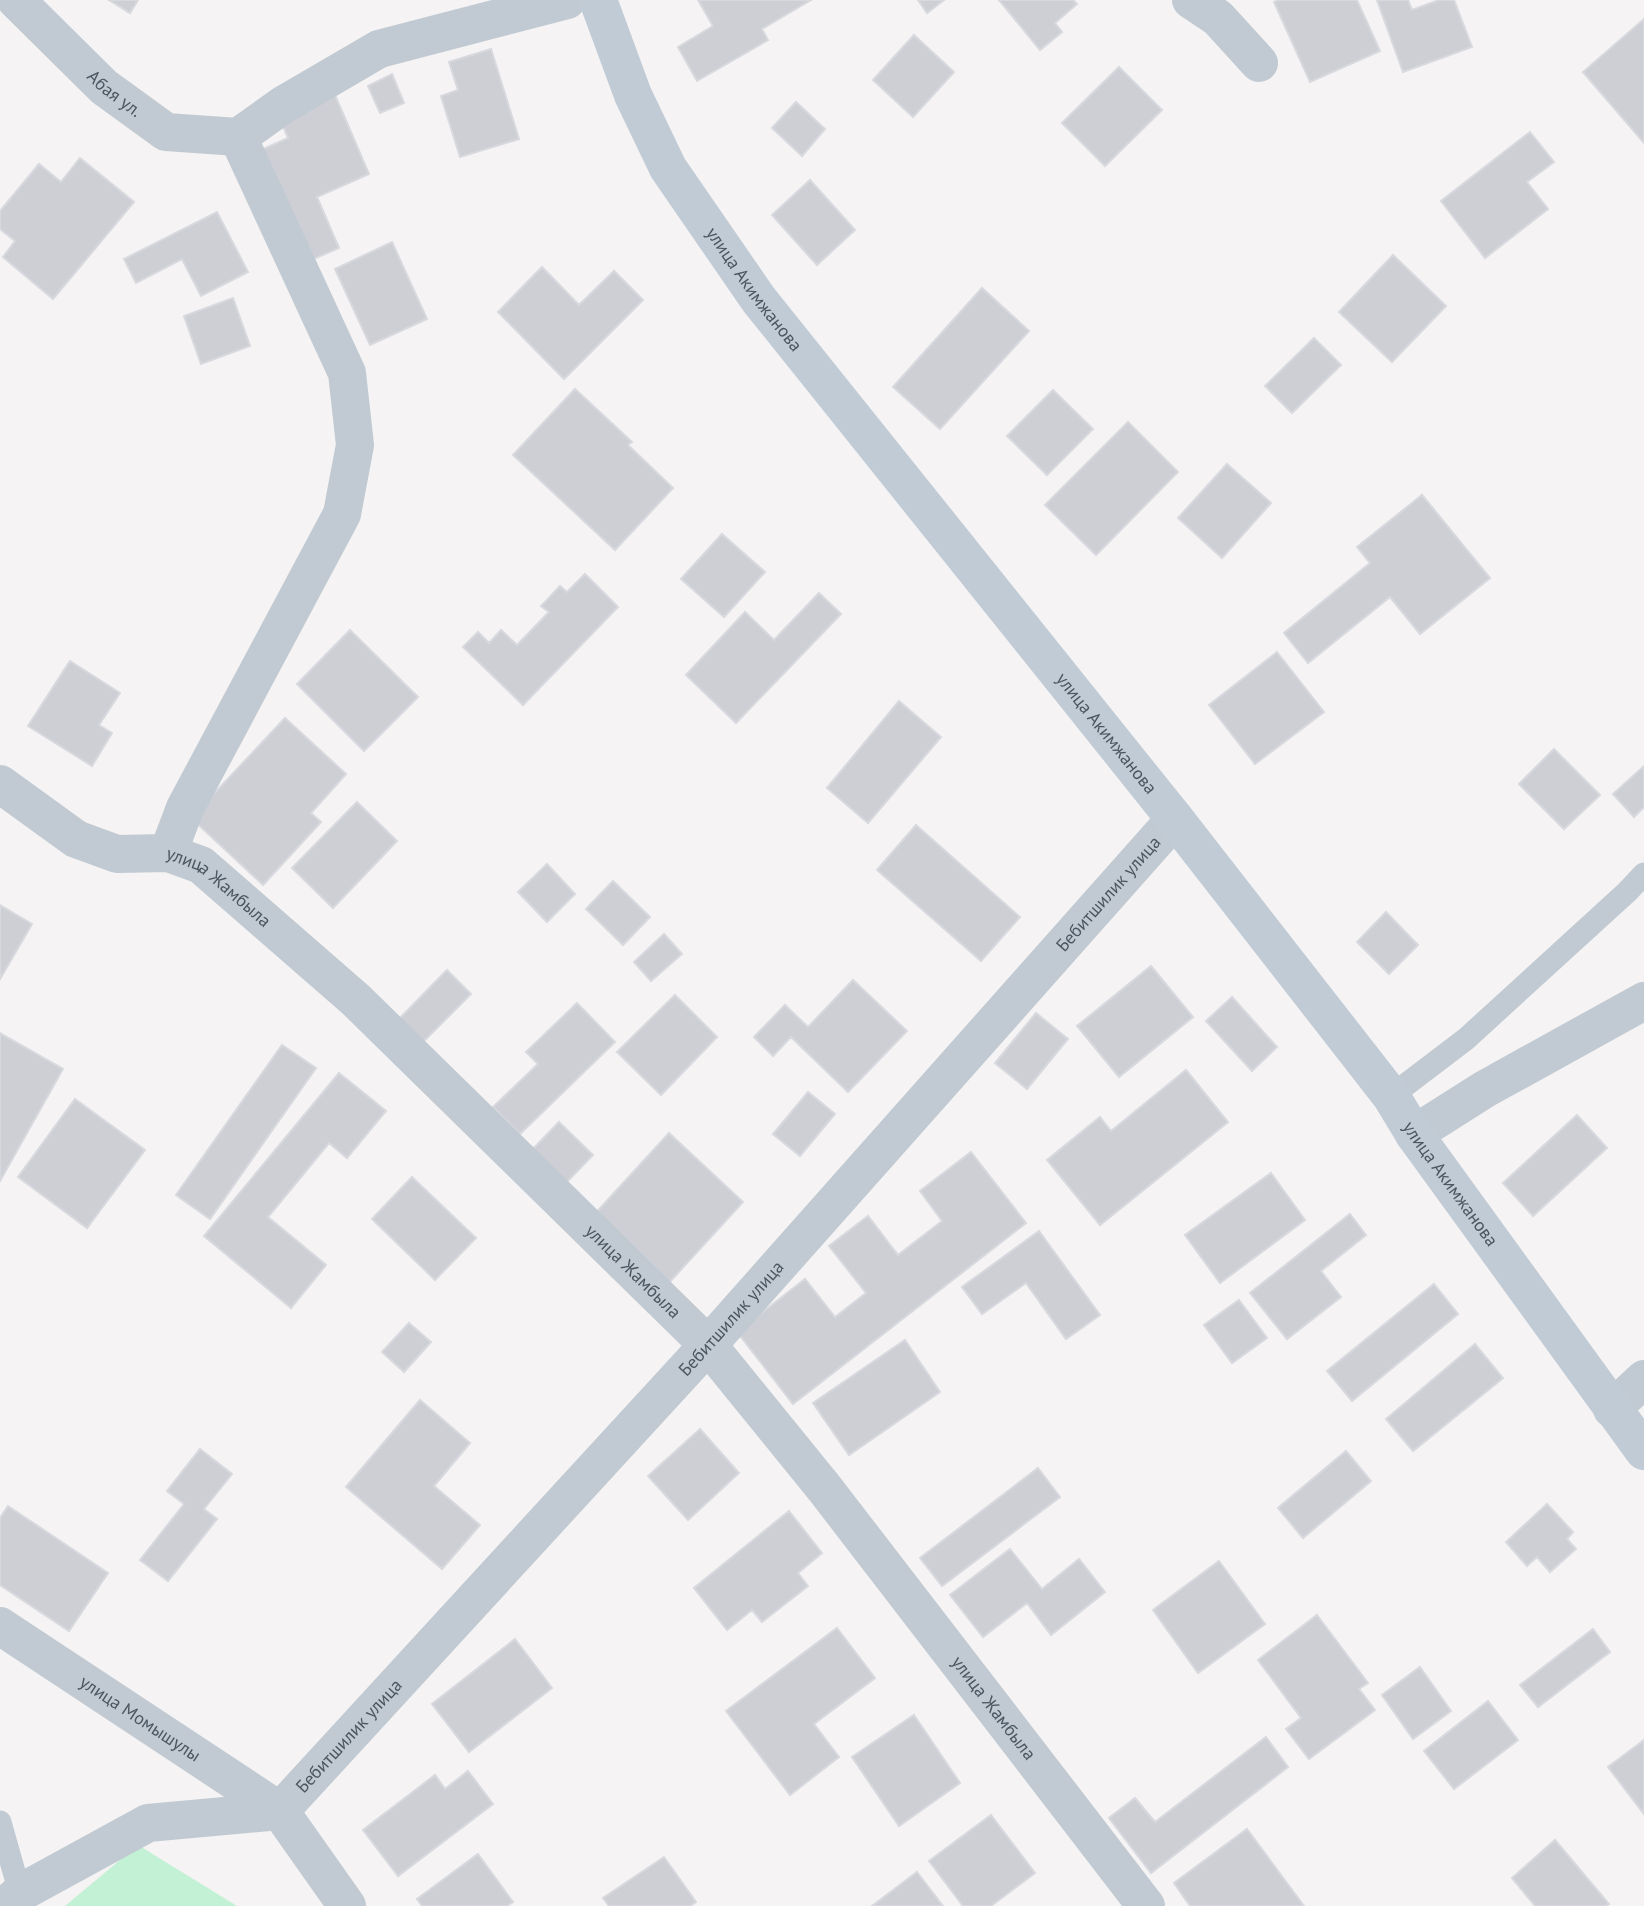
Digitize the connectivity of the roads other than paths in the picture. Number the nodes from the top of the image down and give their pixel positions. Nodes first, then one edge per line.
1 (16, 0) edge
2 (567, 0) edge
3 (598, 0) edge
4 (1191, 0) edge
5 (1259, 63) dead end
6 (238, 137) junction
7 (0, 785) edge
8 (1175, 819) junction
9 (168, 853) junction
10 (1644, 874) edge
11 (1644, 1001) edge
12 (1391, 1097) junction
13 (1414, 1133) junction
14 (708, 1345) junction
15 (1644, 1379) edge
16 (1612, 1409) junction
17 (1644, 1451) edge
18 (0, 1626) edge
19 (280, 1811) junction
20 (0, 1822) edge
21 (13, 1899) edge
22 (347, 1906) edge
23 (1146, 1906) edge

1 - 6 street, Абая ул.
2 - 6 street
3 - 8 street, улица Акимжанова
4 - 5 street
6 - 9 street
7 - 9 street, улица Жамбыла
8 - 12 street, улица Акимжанова
8 - 14 street, Бебитшилик улица
9 - 14 street, улица Жамбыла
10 - 12 lane
11 - 13 street
12 - 13 street, улица Акимжанова
13 - 16 street, улица Акимжанова
14 - 19 street, Бебитшилик улица
14 - 23 street, улица Жамбыла
15 - 16 street
16 - 17 street, улица Акимжанова
18 - 19 street, улица Момышулы
19 - 21 street
19 - 22 street
20 - 21 lane

